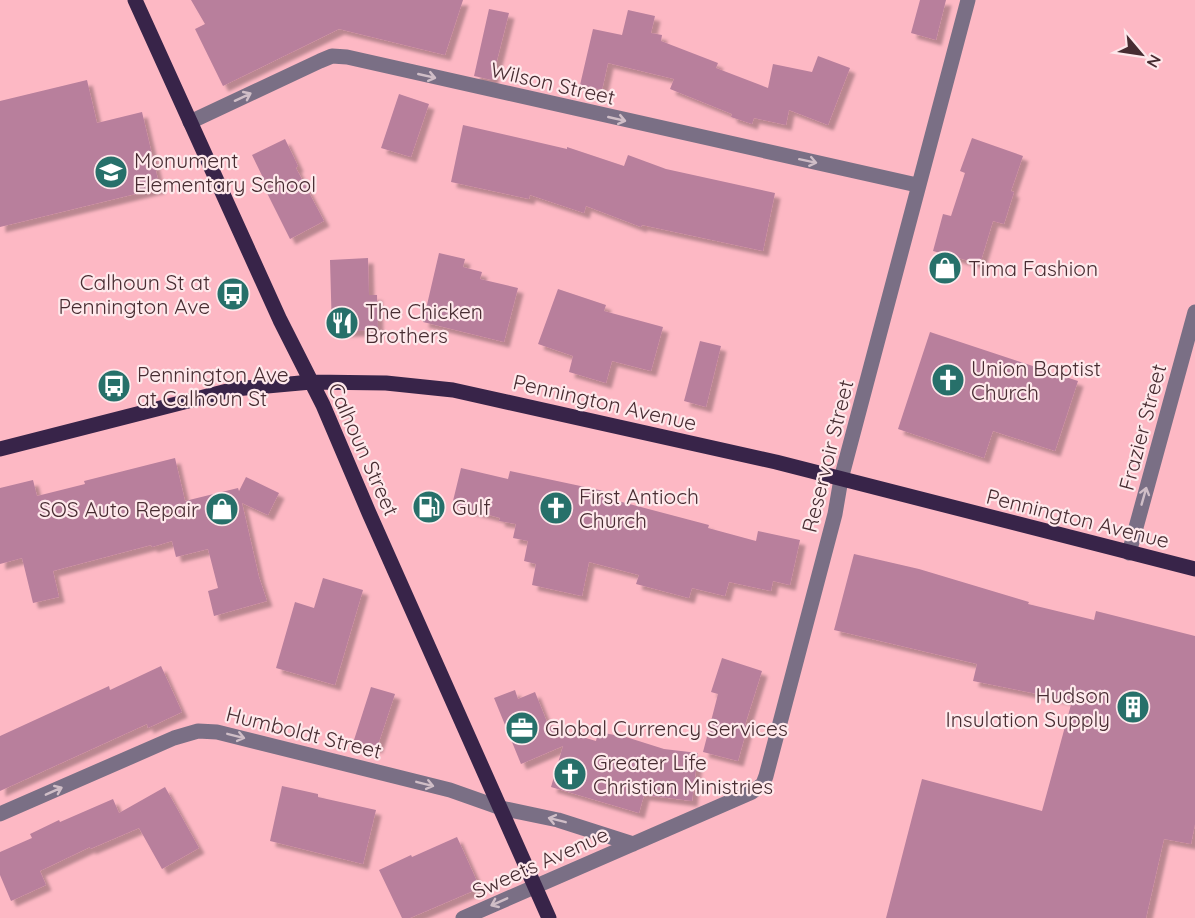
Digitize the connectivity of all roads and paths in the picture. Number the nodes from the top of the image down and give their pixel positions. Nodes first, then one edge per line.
1 (135, 0) edge
2 (968, 0) edge
3 (190, 122) junction
4 (918, 185) junction
5 (1195, 312) edge
6 (311, 382) junction
7 (0, 449) edge
8 (841, 479) junction
9 (1129, 553) junction
10 (1195, 569) edge
11 (501, 808) junction
12 (0, 814) edge
13 (633, 844) junction
14 (536, 886) junction
15 (463, 918) edge
16 (549, 918) edge

1 - 3 main road, Calhoun Street
2 - 4 street, Reservoir Street
3 -> 4 street, Wilson Street
3 - 6 main road, Calhoun Street
4 - 8 street, Reservoir Street
9 -> 5 street, Frazier Street
6 - 7 main road, Pennington Avenue
6 - 8 main road, Pennington Avenue
6 - 11 main road, Calhoun Street
8 - 9 main road, Pennington Avenue
8 - 13 street, Reservoir Street
9 - 10 main road, Pennington Avenue
12 -> 11 street, Humboldt Street
13 -> 11 street, Humboldt Street
11 - 14 main road, Calhoun Street
13 - 14 street, Sweets Avenue
14 -> 15 street, Sweets Avenue
14 - 16 main road, Calhoun Street

